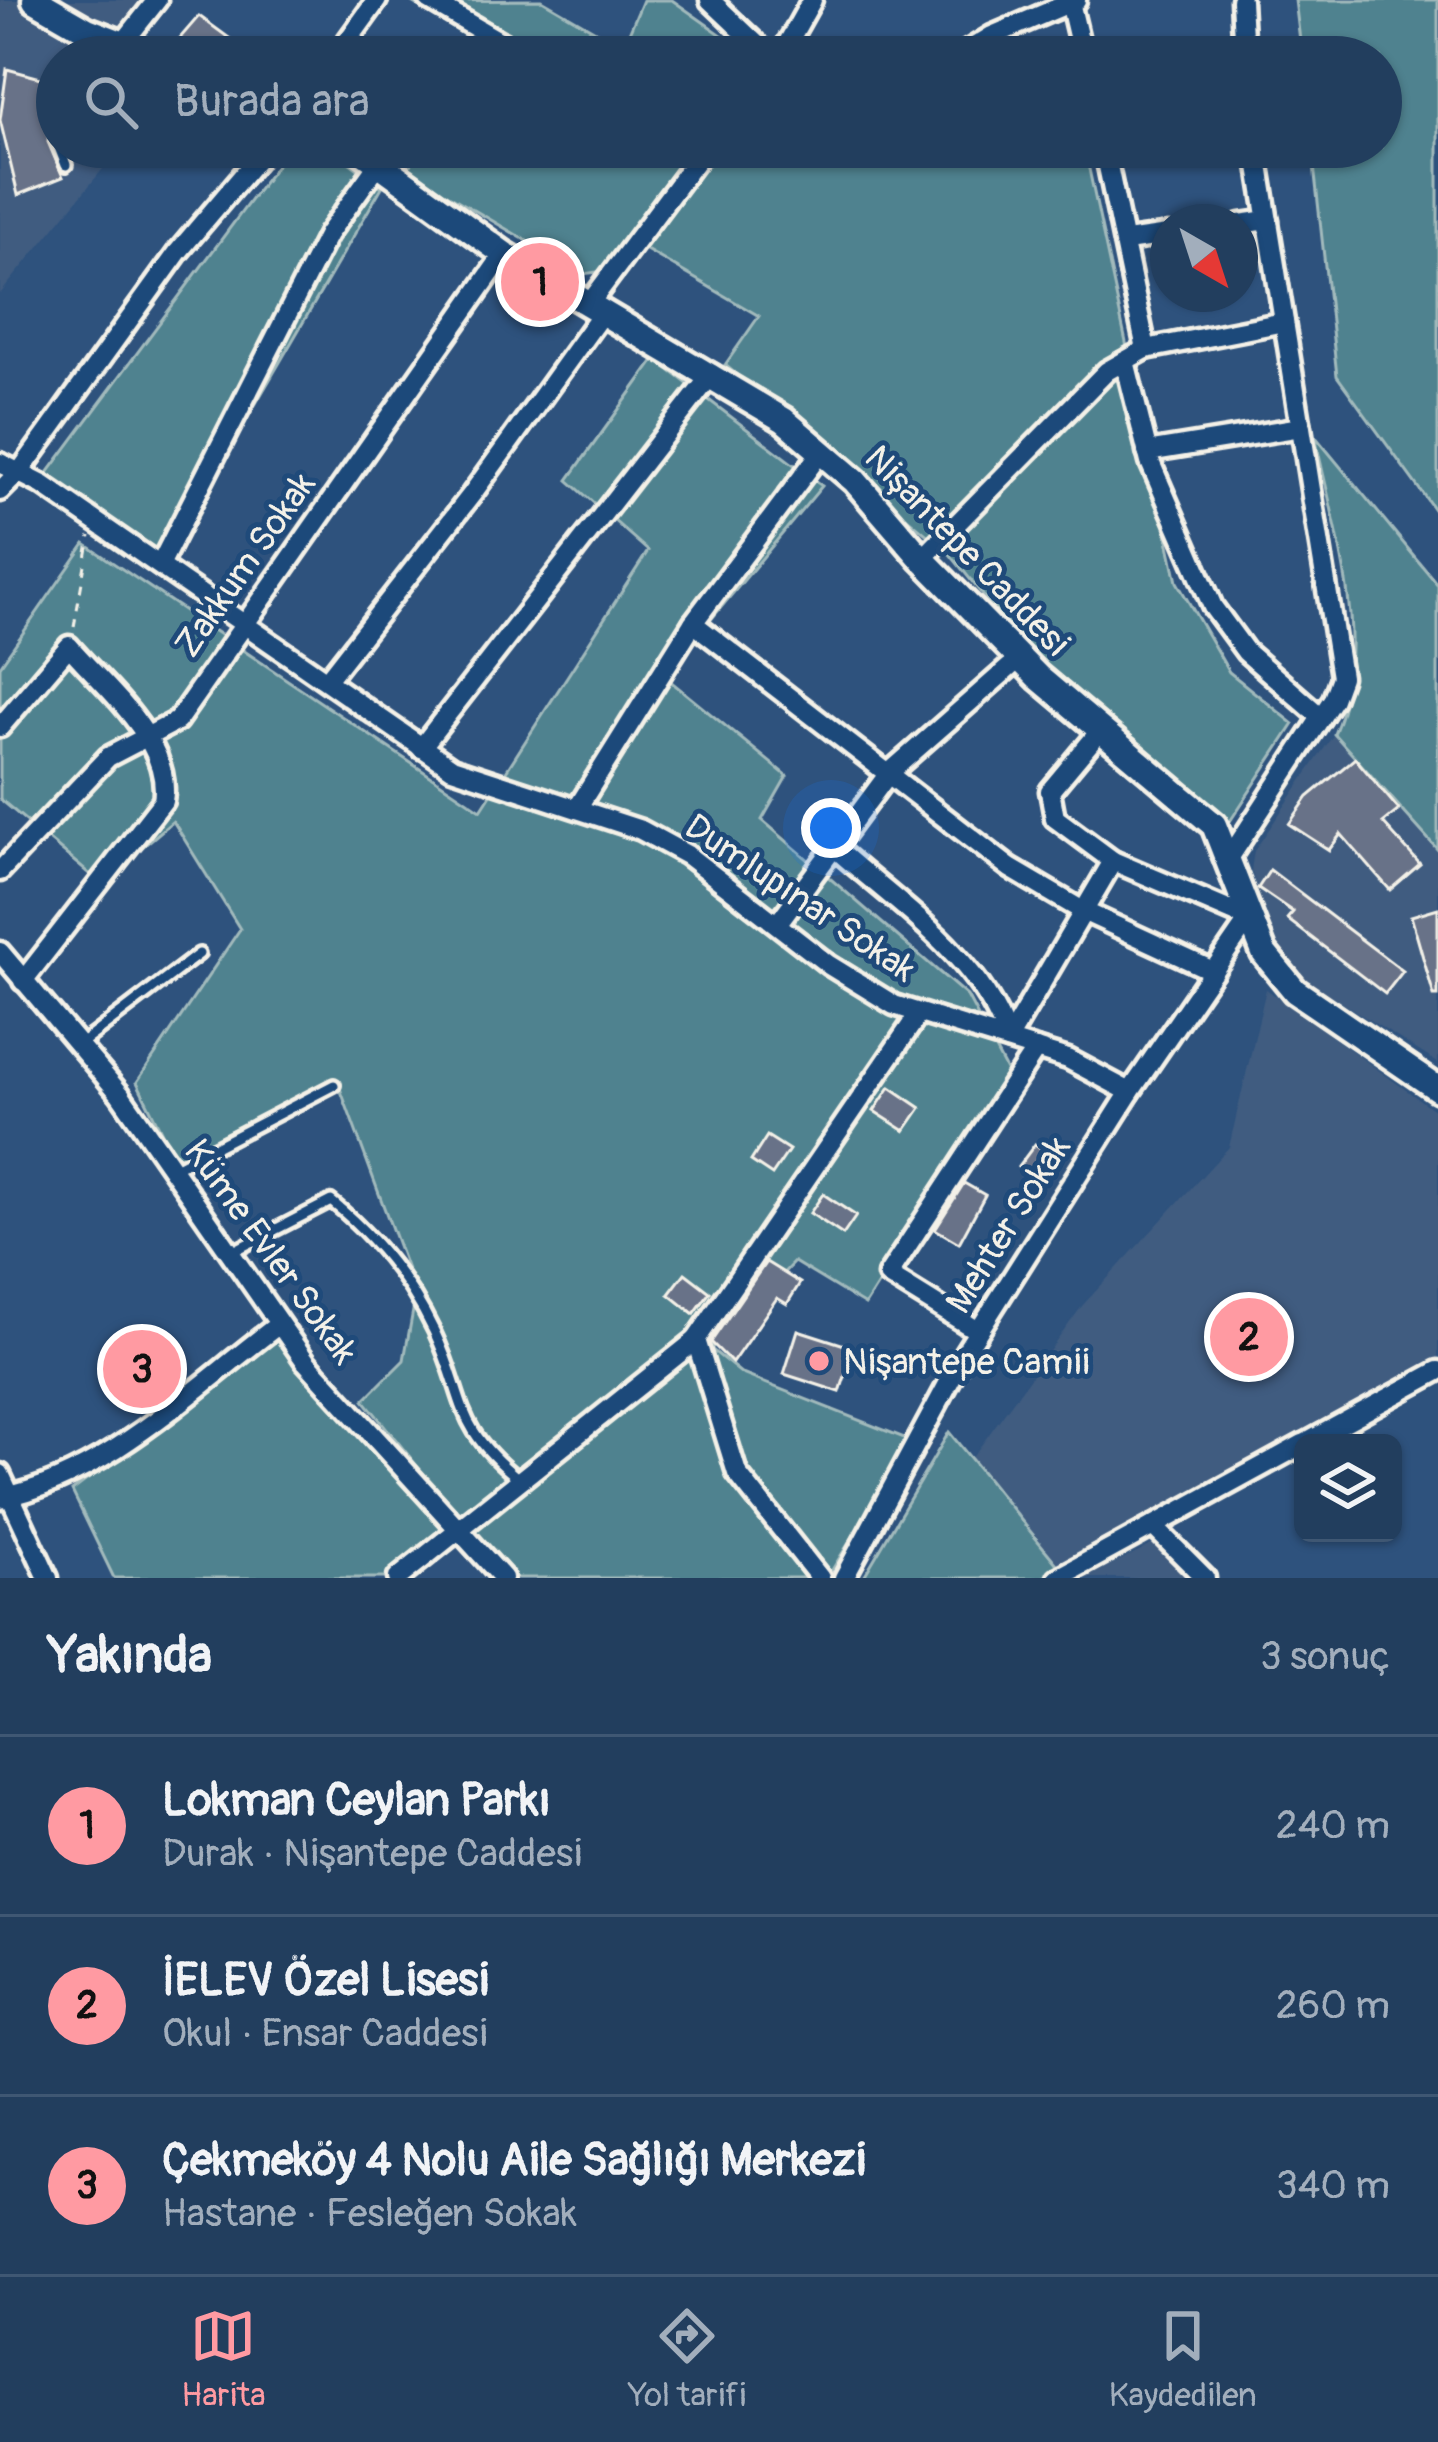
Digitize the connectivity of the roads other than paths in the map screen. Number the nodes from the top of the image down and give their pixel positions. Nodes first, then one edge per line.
1 (34, 0) edge
2 (157, 0) edge
3 (377, 0) edge
4 (429, 0) edge
5 (812, 0) edge
6 (1241, 0) edge
7 (1073, 1) edge
8 (718, 2) edge
9 (87, 30) junction
10 (83, 36) edge
11 (102, 36) edge
12 (129, 36) edge
13 (351, 36) edge
14 (490, 36) edge
15 (750, 36) edge
16 (792, 36) edge
17 (992, 36) edge
18 (1079, 36) edge
19 (1243, 36) edge
20 (248, 168) edge
21 (375, 168) edge
22 (386, 168) edge
23 (690, 168) edge
24 (1109, 168) edge
25 (1259, 168) edge
26 (1268, 220) junction
27 (1258, 221) edge
28 (1150, 238) edge
29 (1126, 241) junction
30 (504, 254) junction
31 (596, 308) junction
32 (1284, 322) junction
33 (1146, 349) junction
34 (1125, 361) junction
35 (712, 374) junction
36 (1301, 427) junction
37 (821, 452) junction
38 (1147, 452) junction
39 (0, 463) edge
40 (21, 470) junction
41 (0, 491) edge
42 (922, 559) junction
43 (160, 565) junction
44 (242, 621) junction
45 (693, 623) junction
46 (1020, 658) junction
47 (327, 680) junction
48 (1321, 718) junction
49 (0, 727) edge
50 (1100, 731) junction
51 (149, 740) junction
52 (421, 748) junction
53 (889, 773) junction
54 (578, 807) junction
55 (834, 848) junction
56 (1228, 860) junction
57 (1113, 861) junction
58 (0, 872) edge
59 (1083, 911) junction
60 (1249, 919) junction
61 (778, 922) junction
62 (0, 952) edge
63 (199, 954) dead end
64 (1213, 971) junction
65 (23, 981) junction
66 (918, 1015) junction
67 (1007, 1040) junction
68 (77, 1046) junction
69 (1036, 1048) junction
70 (334, 1085) dead end
71 (1438, 1089) edge
72 (1130, 1092) junction
73 (171, 1170) junction
74 (228, 1254) junction
75 (278, 1325) junction
76 (978, 1331) junction
77 (696, 1340) junction
78 (1438, 1371) edge
79 (1322, 1434) edge
80 (1294, 1449) edge
81 (0, 1474) edge
82 (520, 1480) junction
83 (5, 1497) edge
84 (1153, 1526) junction
85 (459, 1528) junction
86 (48, 1578) edge
87 (398, 1578) edge
88 (503, 1578) edge
89 (820, 1578) edge
90 (844, 1578) edge
91 (1058, 1578) edge
92 (1205, 1578) edge

1 - 9 street
2 - 12 street
3 - 13 street
4 - 14 street
5 - 16 street
6 - 19 street
7 - 17 street
7 - 18 street
8 - 15 street
9 - 10 lane
9 - 11 street
20 - 40 street
21 - 43 street
22 - 30 street, Nişantepe Caddesi
23 - 31 street
24 - 29 street
25 - 26 street
26 - 27 street
26 - 32 street
28 - 29 street
29 - 33 street
30 - 31 street, Nişantepe Caddesi
30 - 44 street, Zakkum Sokak
31 - 35 street, Nişantepe Caddesi
31 - 47 street
32 - 33 street
32 - 36 street
33 - 34 street
34 - 38 street
34 - 42 street
35 - 37 street, Nişantepe Caddesi
35 - 52 street
36 - 38 street
36 - 48 street
37 - 42 street, Nişantepe Caddesi
37 - 45 street
38 - 48 street
39 - 40 street, Dumlupınar Sokak
40 - 41 street
40 - 43 street, Dumlupınar Sokak
42 - 46 street, Nişantepe Caddesi
43 - 44 street, Dumlupınar Sokak
44 - 47 street, Dumlupınar Sokak
44 - 51 street, Zakkum Sokak
45 - 53 street
45 - 54 street
46 - 50 street, Nişantepe Caddesi
46 - 53 street
47 - 52 street, Dumlupınar Sokak
48 - 56 street
49 - 51 street
50 - 56 street, Nişantepe Caddesi
50 - 57 street
51 - 58 street, Zakkum Sokak
51 - 65 street
52 - 54 street, Dumlupınar Sokak
53 - 55 street
53 - 59 street
54 - 61 street, Dumlupınar Sokak
55 - 61 street
55 - 67 street
56 - 60 street, Nişantepe Caddesi
57 - 59 street
57 - 60 street
59 - 64 street
59 - 67 street
60 - 64 street, Mehter Sokak
60 - 71 street, Nişantepe Caddesi
61 - 66 street, Dumlupınar Sokak
62 - 65 street, Küme Evler Sokak
63 - 68 lane
64 - 72 street, Mehter Sokak
65 - 68 street, Küme Evler Sokak
66 - 67 street, Dumlupınar Sokak
66 - 77 street
67 - 69 street, Dumlupınar Sokak
68 - 73 street, Küme Evler Sokak
69 - 72 street, Dumlupınar Sokak
69 - 76 street
70 - 73 lane
72 - 76 street, Mehter Sokak
73 - 74 street, Küme Evler Sokak
74 - 75 street, Küme Evler Sokak
74 - 82 lane
75 - 83 street
75 - 85 street, Küme Evler Sokak
76 - 90 street, Mehter Sokak
77 - 82 street
77 - 89 street
78 - 79 street
80 - 84 street
81 - 83 street
82 - 85 street
83 - 86 street
84 - 91 street
84 - 92 street
85 - 87 street
85 - 88 street, Küme Evler Sokak

